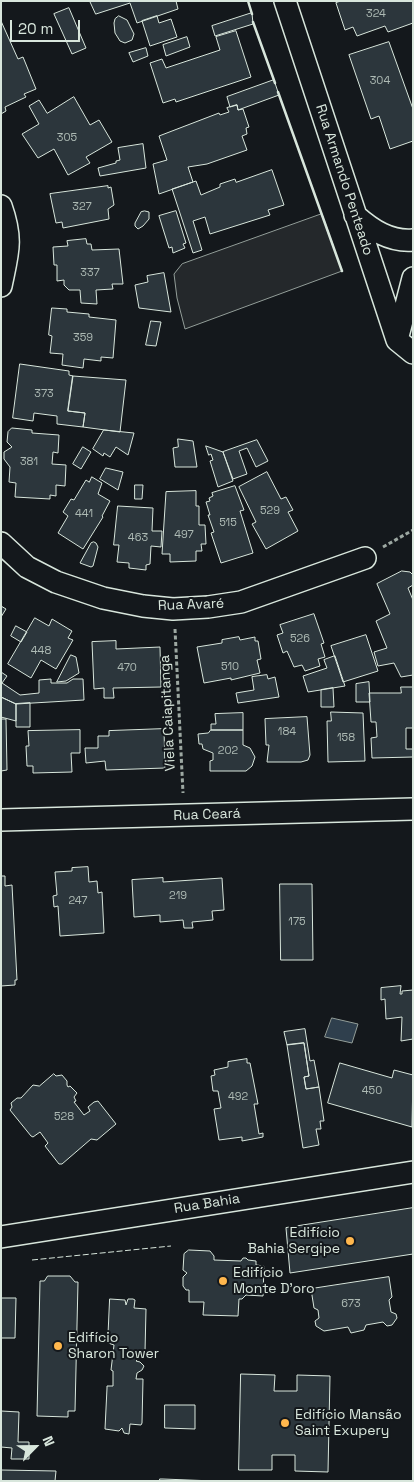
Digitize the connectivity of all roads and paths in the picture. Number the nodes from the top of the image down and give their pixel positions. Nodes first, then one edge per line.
1 (285, 1) edge
2 (1, 206) edge
3 (355, 215) junction
4 (413, 240) edge
5 (413, 278) edge
6 (1, 286) edge
7 (405, 347) edge
8 (413, 530) edge
9 (1, 543) edge
10 (365, 558) joint
11 (173, 609) junction
12 (413, 809) edge
13 (184, 815) junction
14 (1, 820) edge
15 (413, 1172) edge
16 (1, 1237) edge

1 - 3 street, Rua Armando Penteado
2 - 6 street
3 - 4 street
3 - 7 street, Rua Armando Penteado
5 - 7 street
8 - 10 path
9 - 11 street, Rua Avaré
10 - 11 street, Rua Avaré
11 - 13 path, Viela Caiapitanga
12 - 13 street, Rua Ceará
13 - 14 street, Rua Ceará
15 - 16 street, Rua Bahia

